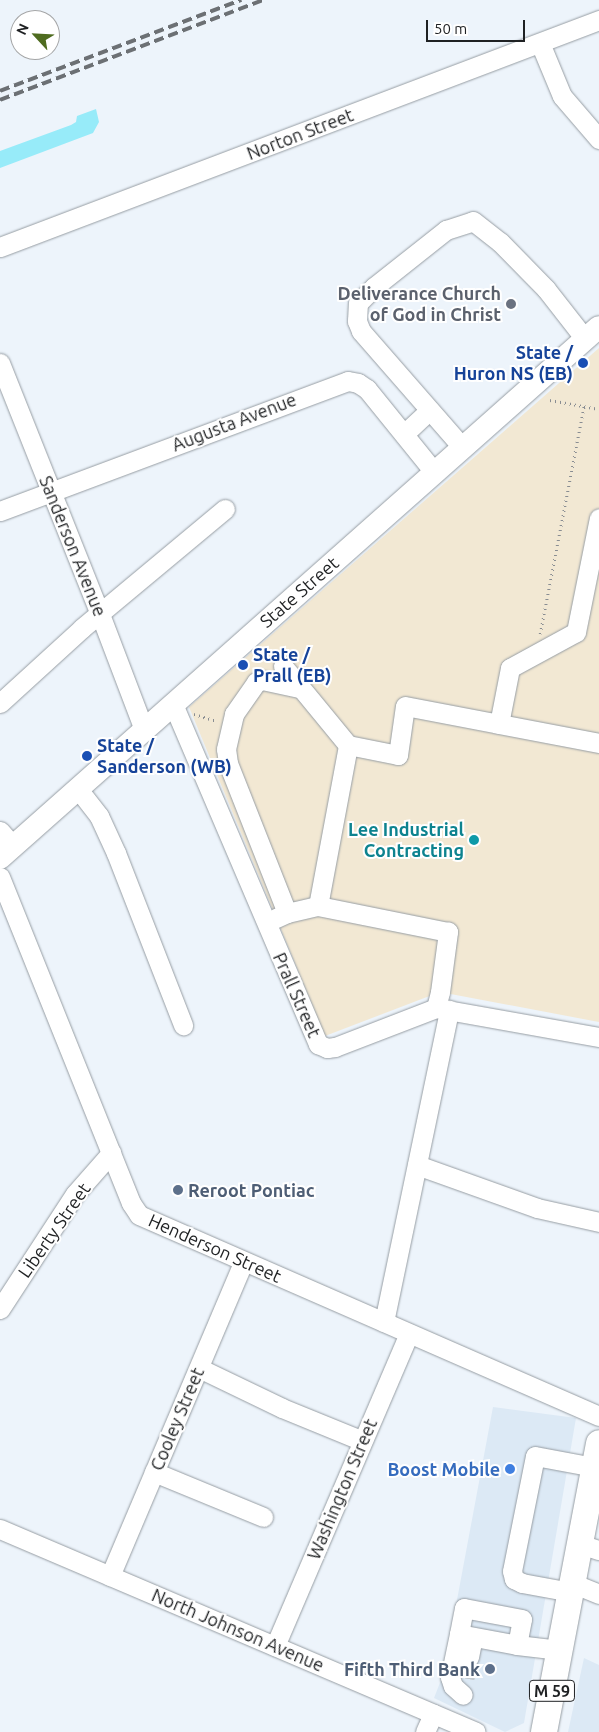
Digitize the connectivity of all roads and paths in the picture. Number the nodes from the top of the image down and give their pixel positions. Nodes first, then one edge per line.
1 (599, 20) edge
2 (540, 42) junction
3 (599, 138) edge
4 (0, 247) edge
5 (592, 333) edge
6 (0, 364) edge
7 (550, 400) dead end
8 (584, 406) junction
9 (599, 409) edge
10 (430, 410) junction
11 (404, 434) junction
12 (463, 448) junction
13 (435, 473) junction
14 (51, 492) junction
15 (225, 509) dead end
16 (0, 512) edge
17 (599, 518) edge
18 (100, 614) junction
19 (539, 640) dead end
20 (283, 666) dead end
21 (300, 688) junction
22 (2, 695) edge
23 (181, 709) junction
24 (223, 723) dead end
25 (499, 724) junction
26 (144, 730) junction
27 (599, 743) edge
28 (348, 745) junction
29 (78, 788) junction
30 (244, 801) junction
31 (219, 812) junction
32 (4, 845) edge
33 (0, 877) edge
34 (318, 906) junction
35 (288, 913) junction
36 (265, 922) junction
37 (442, 1009) junction
38 (183, 1025) dead end
39 (599, 1037) edge
40 (111, 1153) junction
41 (417, 1164) junction
42 (599, 1222) edge
43 (244, 1261) junction
44 (0, 1309) edge
45 (384, 1322) junction
46 (410, 1332) junction
47 (199, 1368) junction
48 (599, 1416) edge
49 (363, 1441) junction
50 (597, 1455) edge
51 (154, 1472) junction
52 (263, 1517) dead end
53 (0, 1529) edge
54 (589, 1547) edge
55 (110, 1576) junction
56 (572, 1587) junction
57 (599, 1594) edge
58 (466, 1635) junction
59 (517, 1645) junction
60 (275, 1646) junction
61 (560, 1650) junction
62 (469, 1657) tunnel mouth
63 (433, 1714) junction
64 (458, 1724) junction
65 (425, 1732) edge
66 (476, 1732) edge
67 (544, 1732) edge

1 - 2 street, Norton Street
2 - 3 street
2 - 4 street, Norton Street
5 - 10 street
5 - 12 main road, State Street
6 - 14 street, Sanderson Avenue
7 - 8 path
8 - 9 path
8 - 19 path
10 - 11 street
10 - 12 street
11 - 13 street, Augusta Avenue
11 - 14 street, Augusta Avenue
12 - 13 main road, State Street
13 - 23 main road, State Street
14 - 16 street, Augusta Avenue
14 - 18 street, Sanderson Avenue
15 - 18 street
17 - 25 street
18 - 22 street
18 - 26 street, Sanderson Avenue
20 - 21 street
21 - 28 street
21 - 30 street
23 - 24 path
23 - 26 main road, State Street
23 - 31 street, Prall Street
25 - 27 street
25 - 28 street
26 - 29 main road, State Street
28 - 34 street
29 - 32 main road, State Street
29 - 38 street
30 - 31 street
30 - 35 street
31 - 36 street, Prall Street
33 - 40 street, Henderson Street
34 - 35 street
34 - 37 street
35 - 36 street
36 - 37 street, Prall Street
37 - 39 street
37 - 41 street
40 - 43 street, Henderson Street
40 - 44 street, Liberty Street
41 - 42 street
41 - 45 street
43 - 45 street, Henderson Street
43 - 47 street, Cooley Street
45 - 46 street, Henderson Street
46 - 48 street, Henderson Street
46 - 49 street, Washington Street
47 - 49 street
47 - 51 street, Cooley Street
49 - 60 street, Washington Street
50 - 54 highway, M 59
50 - 56 street
51 - 52 street
51 - 55 street, Cooley Street
53 - 55 street, North Johnson Avenue
54 - 56 highway, M 59
55 - 60 street, North Johnson Avenue
56 - 57 street
56 - 61 highway, M 59
58 - 59 street
58 - 59 street
58 - 62 street
58 - 64 street
59 - 61 street
60 - 63 street, North Johnson Avenue
61 - 67 highway, M 59
63 - 64 street, North Johnson Avenue
63 - 65 street
64 - 66 street, North Johnson Avenue

